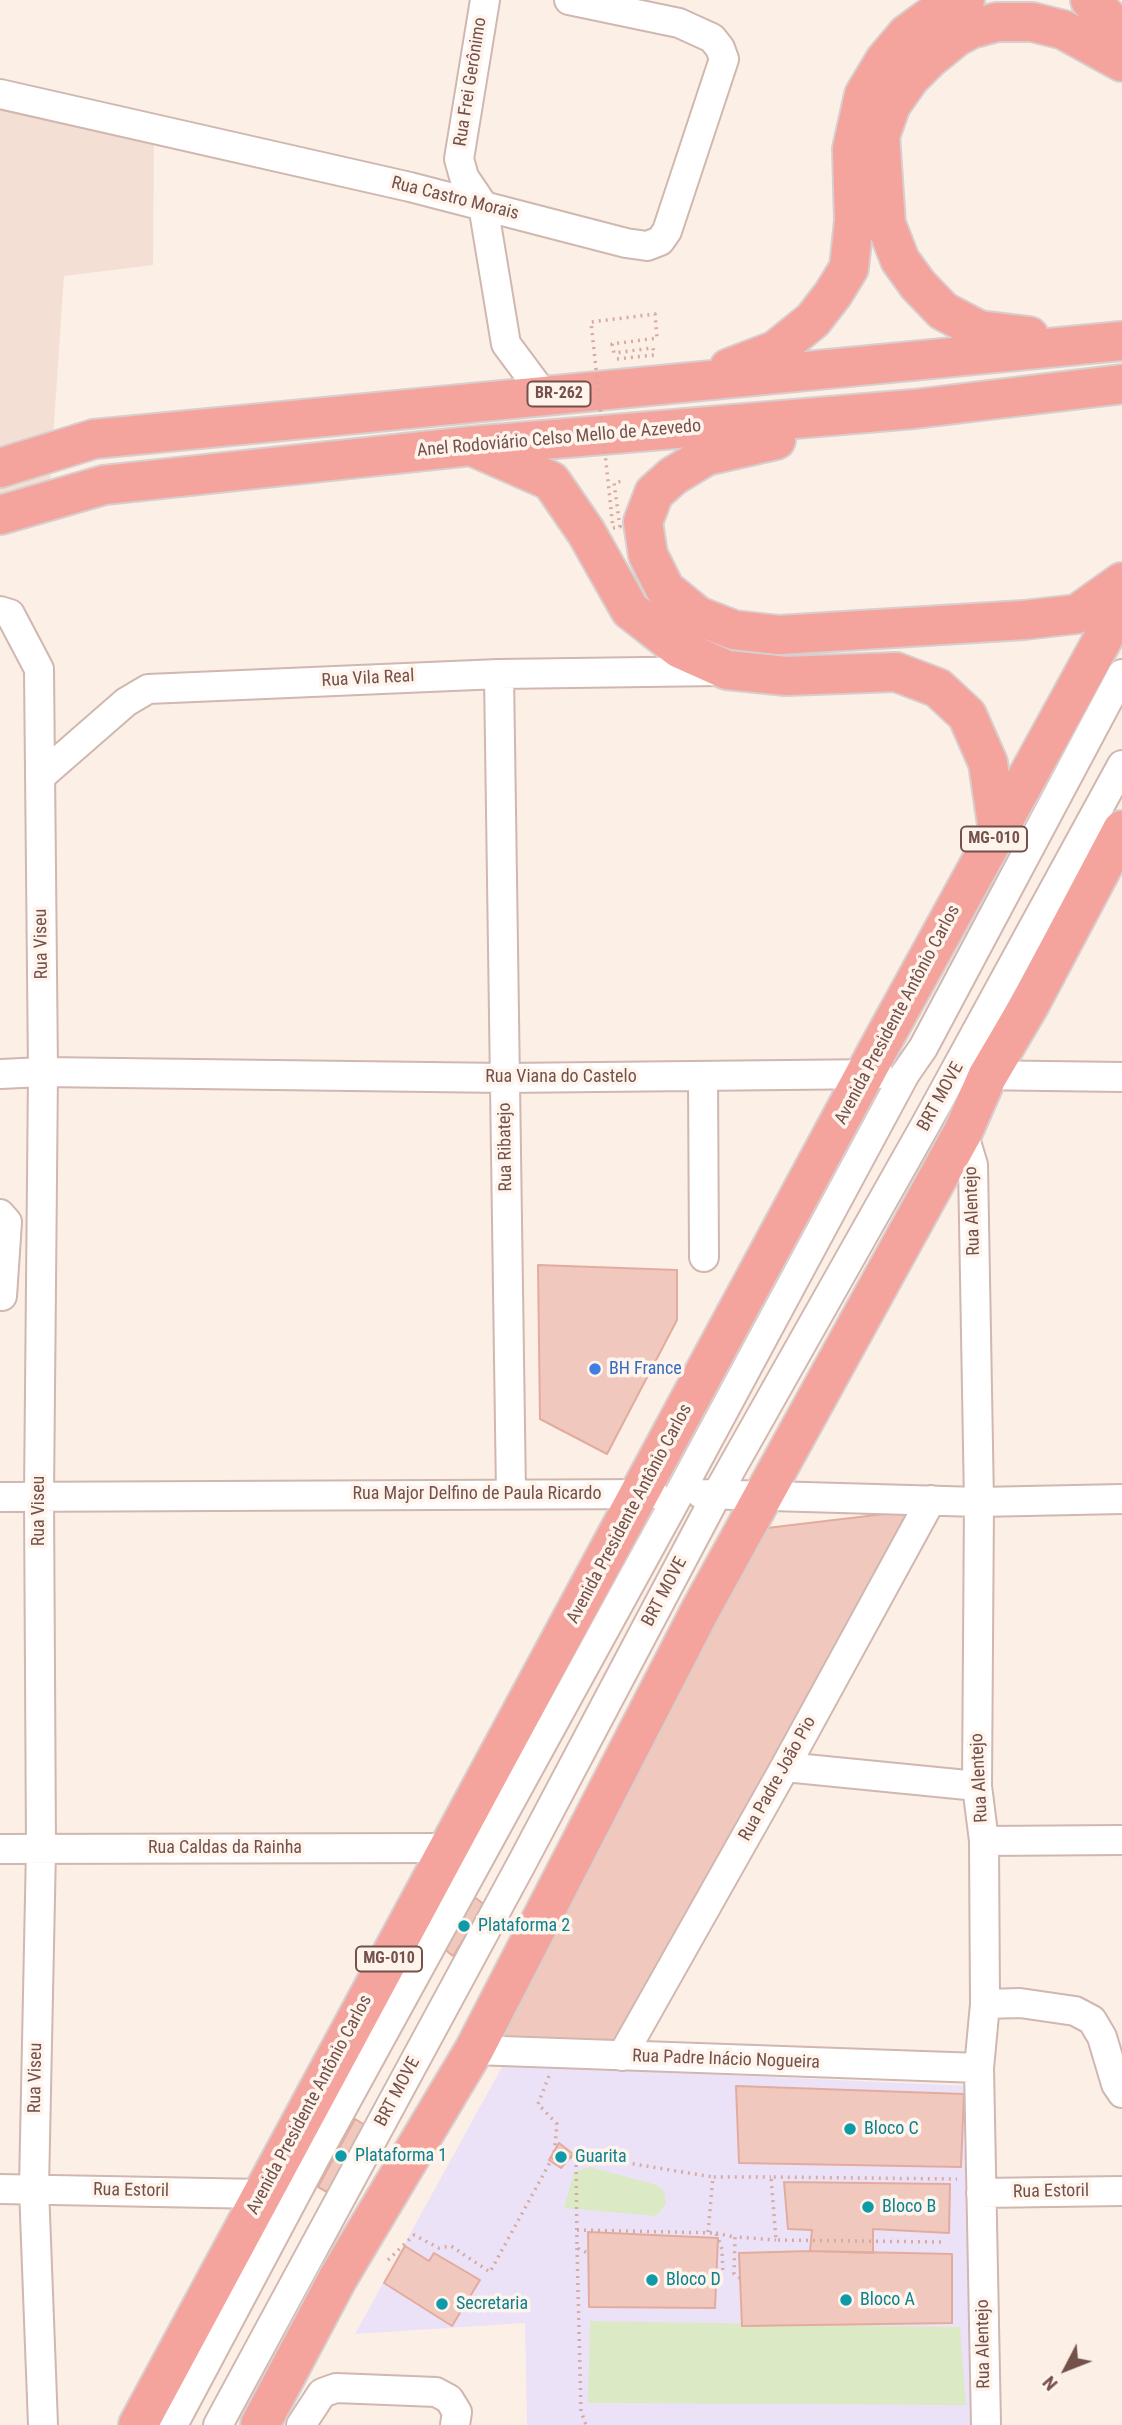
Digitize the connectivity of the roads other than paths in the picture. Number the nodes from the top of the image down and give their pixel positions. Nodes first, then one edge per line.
1 (485, 0) edge
2 (569, 0) edge
3 (965, 0) edge
4 (1050, 0) edge
5 (1090, 0) edge
6 (912, 17) edge
7 (1122, 33) edge
8 (1122, 62) edge
9 (0, 94) edge
10 (483, 205) junction
11 (1108, 342) edge
12 (1122, 384) edge
13 (668, 386) junction
14 (544, 395) junction
15 (914, 409) junction
16 (471, 446) junction
17 (0, 468) edge
18 (0, 514) edge
19 (1122, 582) edge
20 (1122, 604) edge
21 (0, 611) edge
22 (727, 670) junction
23 (499, 674) junction
24 (1122, 674) edge
25 (1122, 765) edge
26 (40, 777) junction
27 (998, 831) junction
28 (1122, 831) edge
29 (43, 1072) junction
30 (0, 1073) edge
31 (865, 1074) junction
32 (905, 1074) junction
33 (970, 1075) junction
34 (703, 1077) junction
35 (1122, 1077) edge
36 (505, 1078) junction
37 (963, 1132) junction
38 (0, 1214) edge
39 (704, 1257) dead end
40 (1, 1296) edge
41 (40, 1297) junction
42 (511, 1494) junction
43 (641, 1494) junction
44 (680, 1494) junction
45 (717, 1494) junction
46 (39, 1496) junction
47 (762, 1496) junction
48 (0, 1497) edge
49 (1122, 1499) edge
50 (931, 1500) junction
51 (979, 1502) junction
52 (701, 1609) junction
53 (595, 1725) junction
54 (785, 1767) junction
55 (977, 1786) junction
56 (1122, 1840) edge
57 (984, 1841) junction
58 (0, 1849) edge
59 (41, 1849) junction
60 (463, 1857) junction
61 (523, 1861) junction
62 (560, 1881) junction
63 (985, 2004) junction
64 (474, 2050) junction
65 (622, 2056) junction
66 (979, 2068) junction
67 (1122, 2093) edge
68 (316, 2156) junction
69 (981, 2186) junction
70 (34, 2188) junction
71 (0, 2189) edge
72 (1122, 2191) edge
73 (262, 2194) junction
74 (43, 2425) edge
75 (138, 2425) edge
76 (173, 2425) edge
77 (218, 2425) edge
78 (260, 2425) edge
79 (301, 2425) edge
80 (455, 2425) edge
81 (986, 2425) edge

1 - 10 street, Rua Frei Gerônimo
2 - 10 street, Rua Castro Morais
3 - 6 highway
4 - 7 highway
5 - 7 highway
6 - 13 highway
8 - 11 highway
9 - 10 street, Rua Castro Morais
10 - 14 street, Rua Frei Gerônimo
11 - 13 highway, BR-262
12 - 15 highway, Anel Rodoviário Celso Mello de Azevedo
13 - 14 highway, BR-262
14 - 17 highway, BR-262
15 - 16 highway, Anel Rodoviário Celso Mello de Azevedo
15 - 19 highway
16 - 18 highway, Anel Rodoviário Celso Mello de Azevedo
16 - 22 highway
20 - 27 highway, Avenida Presidente Antônio Carlos / MG-010
21 - 26 street, Rua Viseu
22 - 23 street, Rua Vila Real
22 - 27 highway
23 - 26 street, Rua Vila Real
23 - 36 street, Rua Ribatejo
24 - 32 street, BRT MOVE
25 - 33 street, BRT MOVE
26 - 29 street, Rua Viseu
27 - 31 highway, Avenida Presidente Antônio Carlos / MG-010
28 - 33 highway
29 - 30 street, Rua Viana do Castelo
29 - 36 street, Rua Viana do Castelo
29 - 41 street, Rua Viseu
31 - 32 street, Rua Viana do Castelo
31 - 34 street, Rua Viana do Castelo
31 - 43 highway, Avenida Presidente Antônio Carlos / MG-010
32 - 33 street, Rua Viana do Castelo
32 - 44 street, BRT MOVE
33 - 35 street, Rua Viana do Castelo
33 - 37 highway
33 - 45 street, BRT MOVE
34 - 36 street, Rua Viana do Castelo
34 - 39 street
36 - 42 street, Rua Ribatejo
37 - 47 highway
37 - 51 street, Rua Alentejo
38 - 40 street
40 - 41 street
41 - 46 street, Rua Viseu
42 - 43 street, Rua Major Delfino de Paula Ricardo
42 - 46 street, Rua Major Delfino de Paula Ricardo
43 - 44 street, Rua Major Delfino de Paula Ricardo
43 - 60 highway, Avenida Presidente Antônio Carlos / MG-010
44 - 45 street, Rua Major Delfino de Paula Ricardo
44 - 60 street, BRT MOVE
45 - 47 street, Rua Major Delfino de Paula Ricardo
45 - 53 street, BRT MOVE
46 - 48 street, Rua Major Delfino de Paula Ricardo
46 - 59 street, Rua Viseu
47 - 50 street, Rua Major Delfino de Paula Ricardo
47 - 52 highway
49 - 51 street, Rua Major Delfino de Paula Ricardo
50 - 51 street, Rua Major Delfino de Paula Ricardo
50 - 54 street, Rua Padre João Pio
51 - 55 street, Rua Alentejo
52 - 53 street
52 - 62 highway
53 - 61 street, BRT MOVE
54 - 55 street
54 - 65 street, Rua Padre João Pio
55 - 57 street, Rua Alentejo
56 - 57 street
57 - 63 street, Rua Alentejo
58 - 59 street, Rua Caldas da Rainha
59 - 60 street, Rua Caldas da Rainha
59 - 70 street, Rua Viseu
60 - 68 street, BRT MOVE
60 - 73 highway, Avenida Presidente Antônio Carlos / MG-010
61 - 62 street
61 - 77 street, BRT MOVE
62 - 64 highway
63 - 66 street, Rua Alentejo
63 - 67 street
64 - 65 street, Rua Padre Inácio Nogueira
64 - 78 highway
65 - 66 street, Rua Padre Inácio Nogueira
66 - 69 street, Rua Alentejo
68 - 73 street, BRT MOVE
68 - 76 street, BRT MOVE
69 - 72 street, Rua Estoril
69 - 81 street, Rua Alentejo
70 - 71 street, Rua Estoril
70 - 73 street, Rua Estoril
70 - 74 street, Rua Viseu
73 - 75 highway, Avenida Presidente Antônio Carlos / MG-010
79 - 80 street

